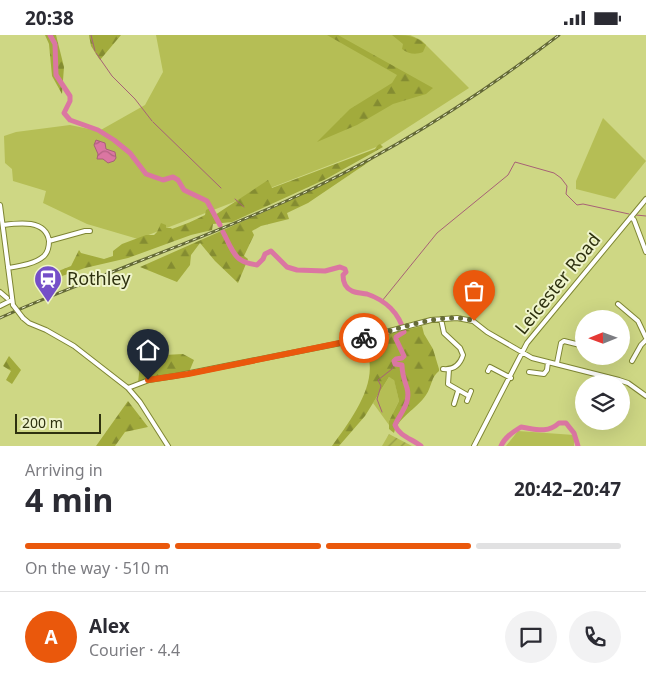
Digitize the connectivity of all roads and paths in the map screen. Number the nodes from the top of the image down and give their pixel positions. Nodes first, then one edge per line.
1 (646, 199) edge
2 (0, 205) edge
3 (631, 217) junction
4 (3, 225) junction
5 (90, 231) dead end
6 (49, 241) junction
7 (646, 252) edge
8 (8, 269) junction
9 (0, 292) edge
10 (10, 301) junction
11 (617, 304) dead end
12 (0, 305) edge
13 (441, 319) junction
14 (646, 339) edge
15 (575, 344) edge
16 (523, 352) junction
17 (635, 359) dead end
18 (548, 362) junction
19 (557, 363) junction
20 (490, 367) dead end
21 (443, 369) dead end
22 (449, 369) junction
23 (529, 372) dead end
24 (511, 378) junction
25 (128, 388) junction
26 (458, 391) junction
27 (471, 391) dead end
28 (646, 396) edge
29 (454, 404) dead end
30 (168, 446) edge
31 (474, 446) edge

1 - 3 street, Leicester Road
2 - 4 street
3 - 7 street
3 - 16 street, Leicester Road
4 - 6 street
4 - 8 street
5 - 6 street
6 - 8 street
8 - 10 street
9 - 10 street
10 - 12 street
10 - 25 street, bridge
11 - 14 street
13 - 16 street
13 - 22 street
13 - 25 street
14 - 17 street
15 - 19 street
16 - 18 street
16 - 24 street, Leicester Road
18 - 19 street
18 - 23 street
19 - 28 street
20 - 24 street
21 - 22 street
22 - 26 street
24 - 31 street, Leicester Road
25 - 30 street
26 - 27 street
26 - 29 street

